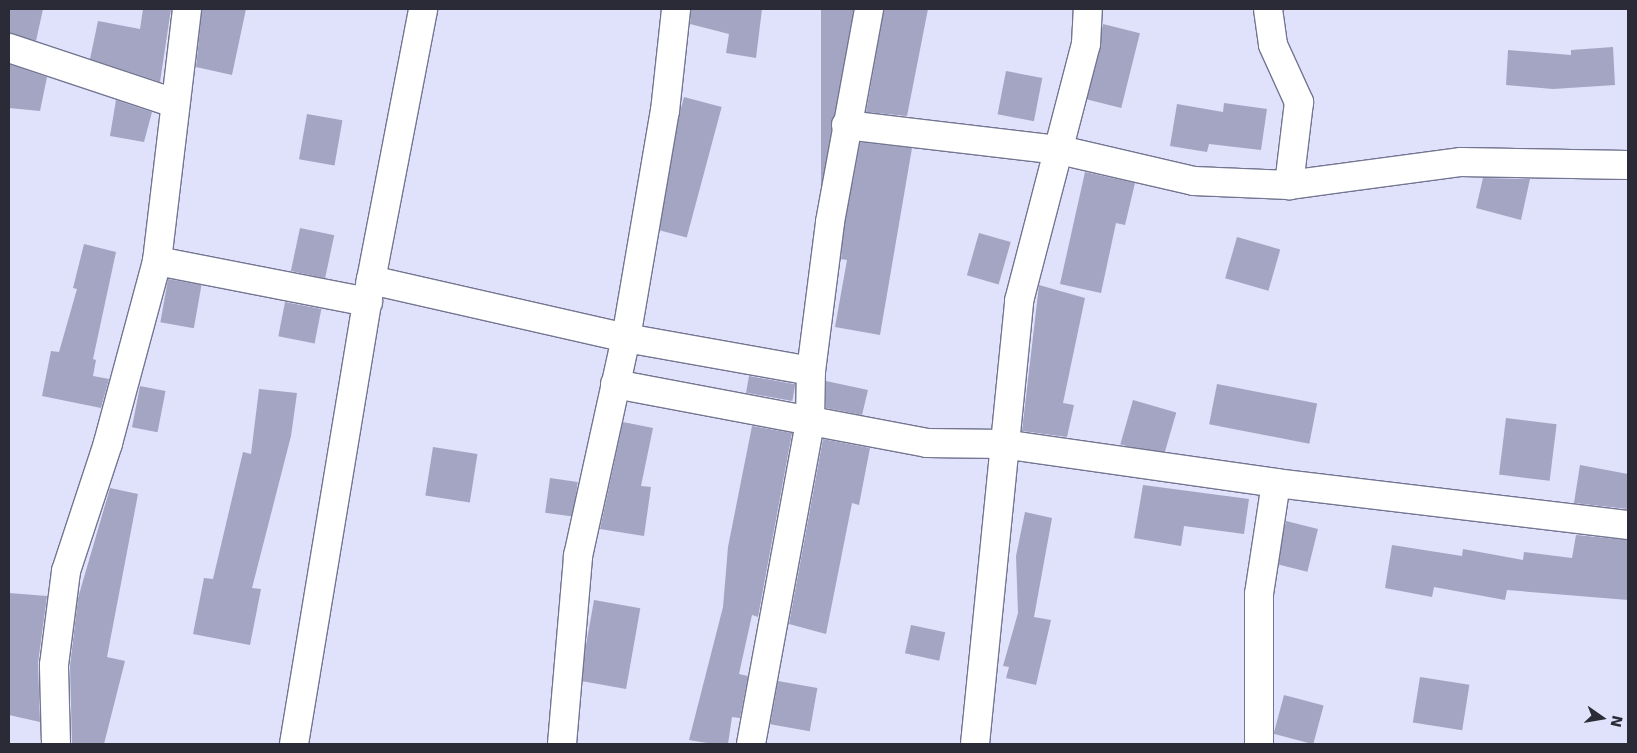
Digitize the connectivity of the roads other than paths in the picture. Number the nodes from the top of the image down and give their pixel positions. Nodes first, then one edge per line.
1 (187, 9) edge
2 (423, 9) edge
3 (676, 9) edge
4 (870, 9) edge
5 (1088, 9) edge
6 (1268, 9) edge
7 (9, 48) edge
8 (174, 103) junction
9 (846, 125) junction
10 (1060, 150) junction
11 (1628, 165) edge
12 (1289, 185) junction
13 (157, 261) junction
14 (369, 291) junction
15 (626, 338) junction
16 (811, 371) junction
17 (616, 384) junction
18 (810, 421) junction
19 (1003, 444) junction
20 (1276, 484) junction
21 (1628, 525) edge
22 (56, 744) edge
23 (294, 744) edge
24 (562, 744) edge
25 (751, 744) edge
26 (975, 744) edge
27 (1259, 744) edge

1 - 8 street
2 - 14 street
3 - 15 street
4 - 9 street
5 - 10 street
6 - 12 street
7 - 8 street
8 - 13 street
9 - 10 street
9 - 16 street
10 - 12 street
10 - 19 street
11 - 12 street
13 - 14 street
13 - 22 street
14 - 15 street
14 - 23 street
15 - 16 street
15 - 17 street
16 - 18 street
17 - 18 street
17 - 24 street
18 - 19 street
18 - 25 street
19 - 20 street
19 - 26 street
20 - 21 street
20 - 27 street

